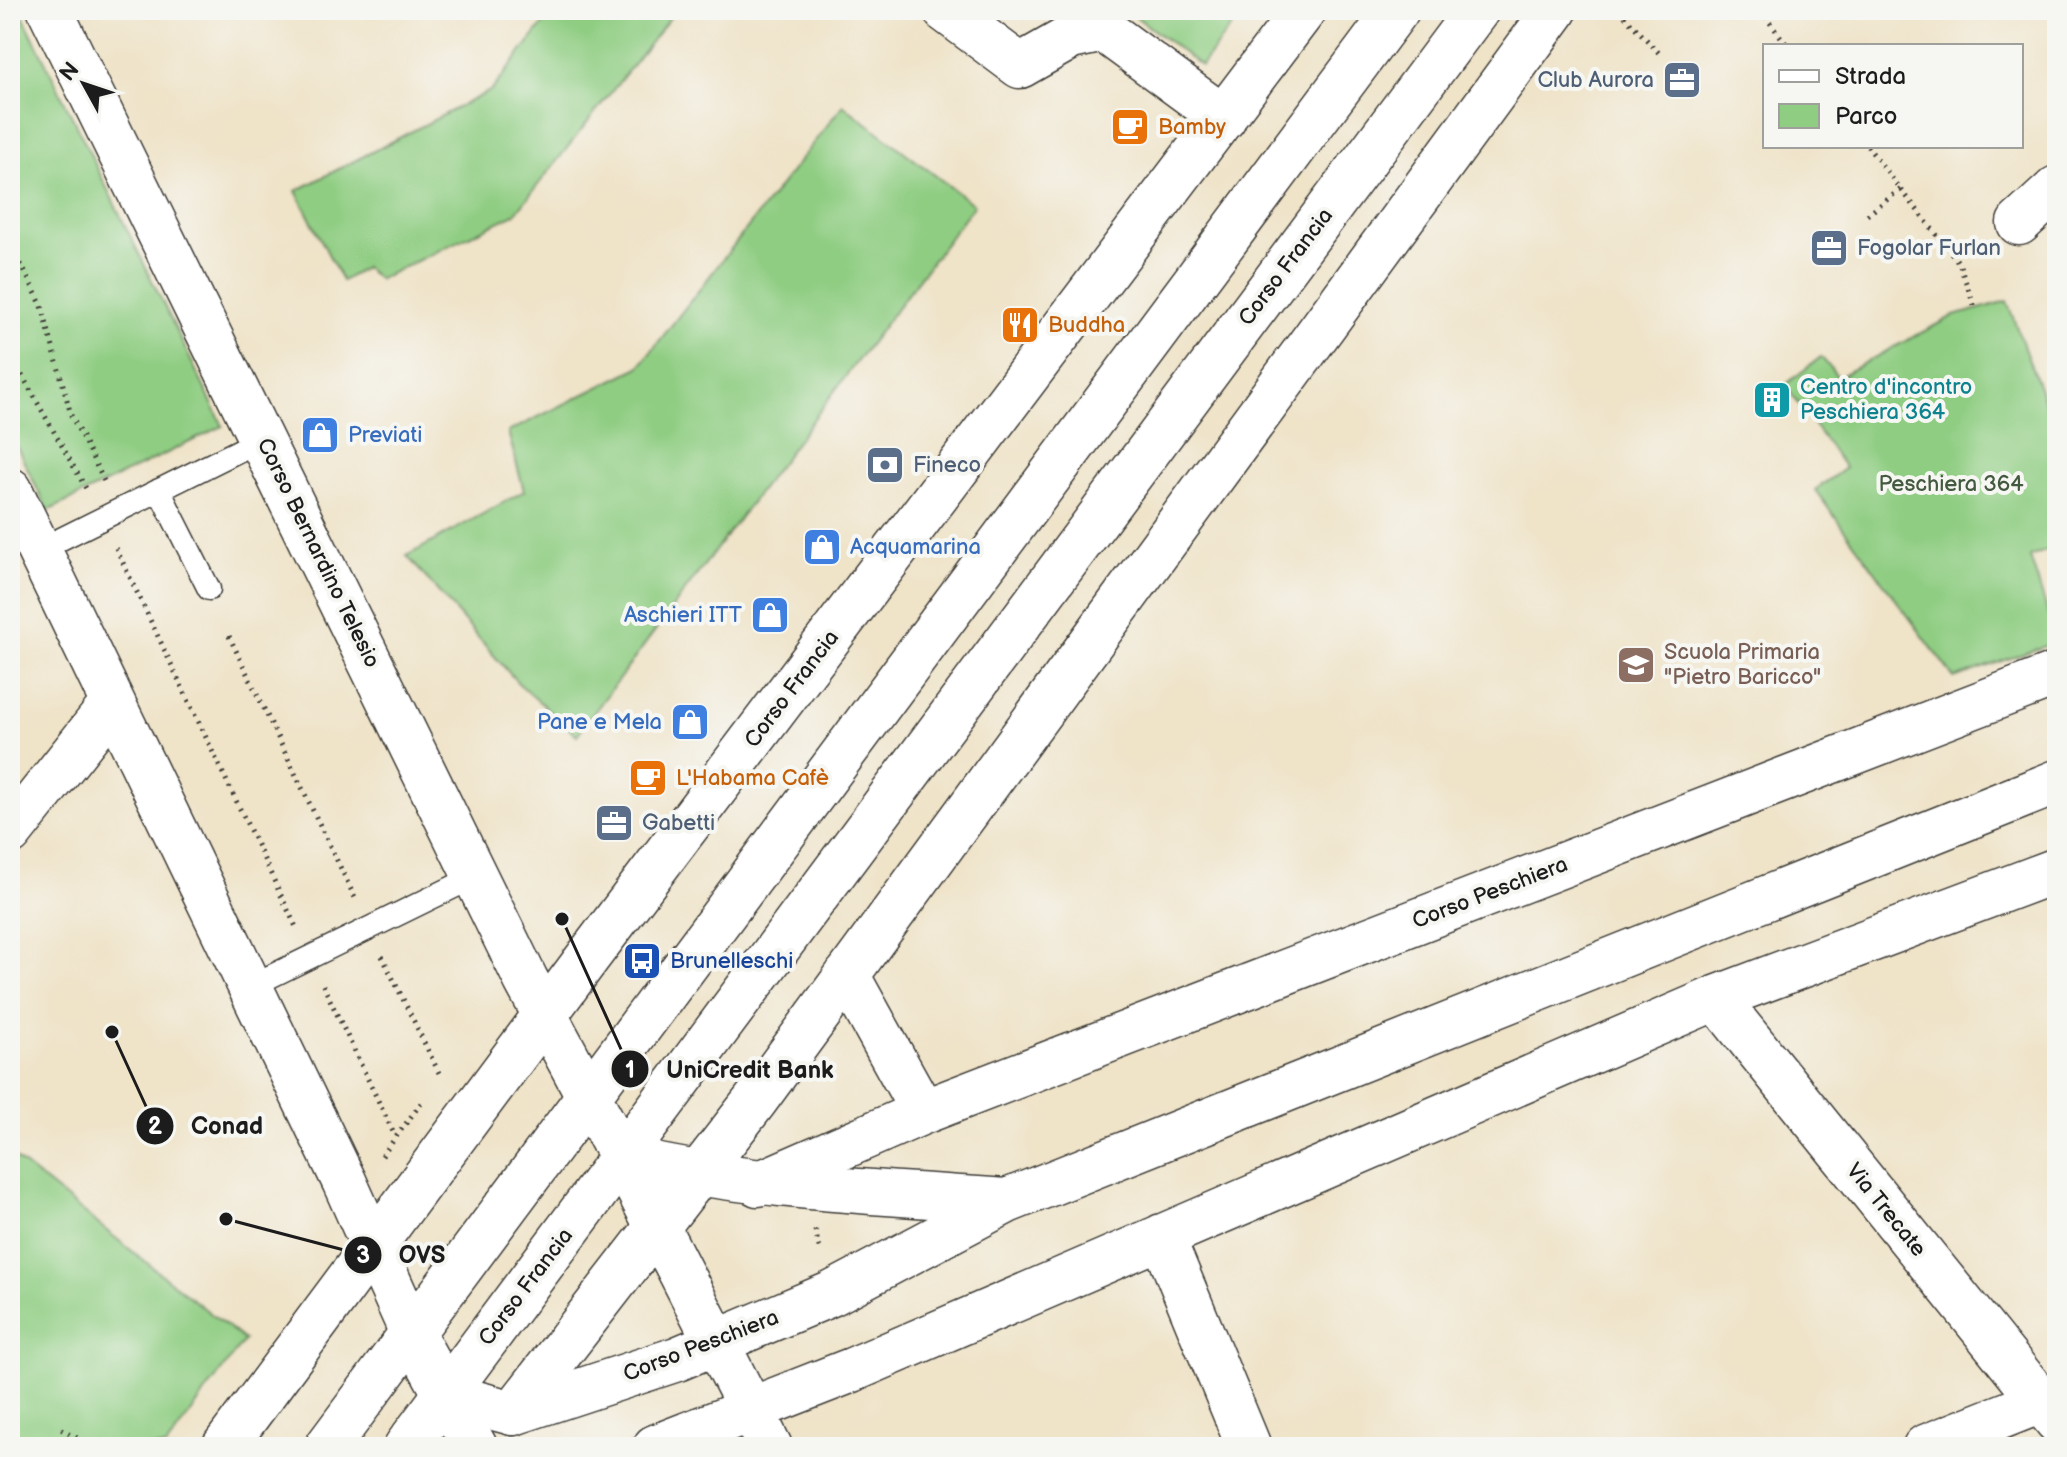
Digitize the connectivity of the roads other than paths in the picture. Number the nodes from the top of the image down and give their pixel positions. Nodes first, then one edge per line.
1 (50, 10) edge
2 (945, 10) edge
3 (1304, 10) edge
4 (1397, 10) edge
5 (1477, 10) edge
6 (1555, 10) edge
7 (1224, 118) junction
8 (2057, 188) edge
9 (2019, 223) dead end
10 (262, 439) junction
11 (10, 490) edge
12 (159, 490) junction
13 (39, 550) junction
14 (209, 589) dead end
15 (2057, 674) edge
16 (112, 704) junction
17 (2057, 782) edge
18 (10, 833) edge
19 (2057, 870) edge
20 (476, 876) junction
21 (847, 975) junction
22 (249, 987) junction
23 (1716, 998) junction
24 (545, 1015) junction
25 (588, 1095) junction
26 (923, 1112) junction
27 (622, 1158) junction
28 (698, 1176) junction
29 (758, 1184) junction
30 (1007, 1201) junction
31 (657, 1229) junction
32 (1162, 1236) junction
33 (372, 1246) junction
34 (412, 1333) junction
35 (717, 1341) junction
36 (446, 1395) junction
37 (2049, 1411) edge
38 (513, 1413) junction
39 (761, 1428) edge
40 (224, 1447) edge
41 (327, 1447) edge
42 (406, 1447) edge
43 (475, 1447) edge
44 (655, 1447) edge
45 (1249, 1447) edge
46 (1925, 1447) edge

1 - 10 street, Corso Bernardino Telesio
2 - 7 street
3 - 7 street, Corso Francia
4 - 25 street
5 - 27 street, Corso Francia
6 - 21 street
7 - 24 street, Corso Francia
8 - 9 street
10 - 12 lane
10 - 20 street, Corso Bernardino Telesio
11 - 13 street
12 - 13 lane
12 - 14 lane
13 - 16 street
15 - 26 street, Corso Peschiera
16 - 18 street
16 - 22 street
17 - 30 street, Corso Peschiera
19 - 23 street
20 - 22 lane
20 - 24 street, Corso Bernardino Telesio
21 - 26 street
21 - 28 street
22 - 33 street
23 - 32 street
23 - 37 street, Via Trecate
24 - 25 street, Corso Bernardino Telesio
24 - 33 street, Corso Francia
25 - 27 street
25 - 34 street
26 - 29 street, Corso Peschiera
27 - 28 street, Corso Peschiera
27 - 31 street
27 - 36 street, Corso Francia
28 - 29 street, Corso Peschiera
28 - 31 street
29 - 30 street, Corso Peschiera
30 - 35 street, Corso Peschiera
31 - 35 street
31 - 38 street
32 - 39 street
32 - 45 street
33 - 34 street
33 - 40 street, Corso Francia
34 - 36 street
34 - 41 street
35 - 38 street, Corso Peschiera
35 - 39 street
36 - 38 street
36 - 42 street, Corso Francia
36 - 43 street
37 - 46 street
39 - 44 street

